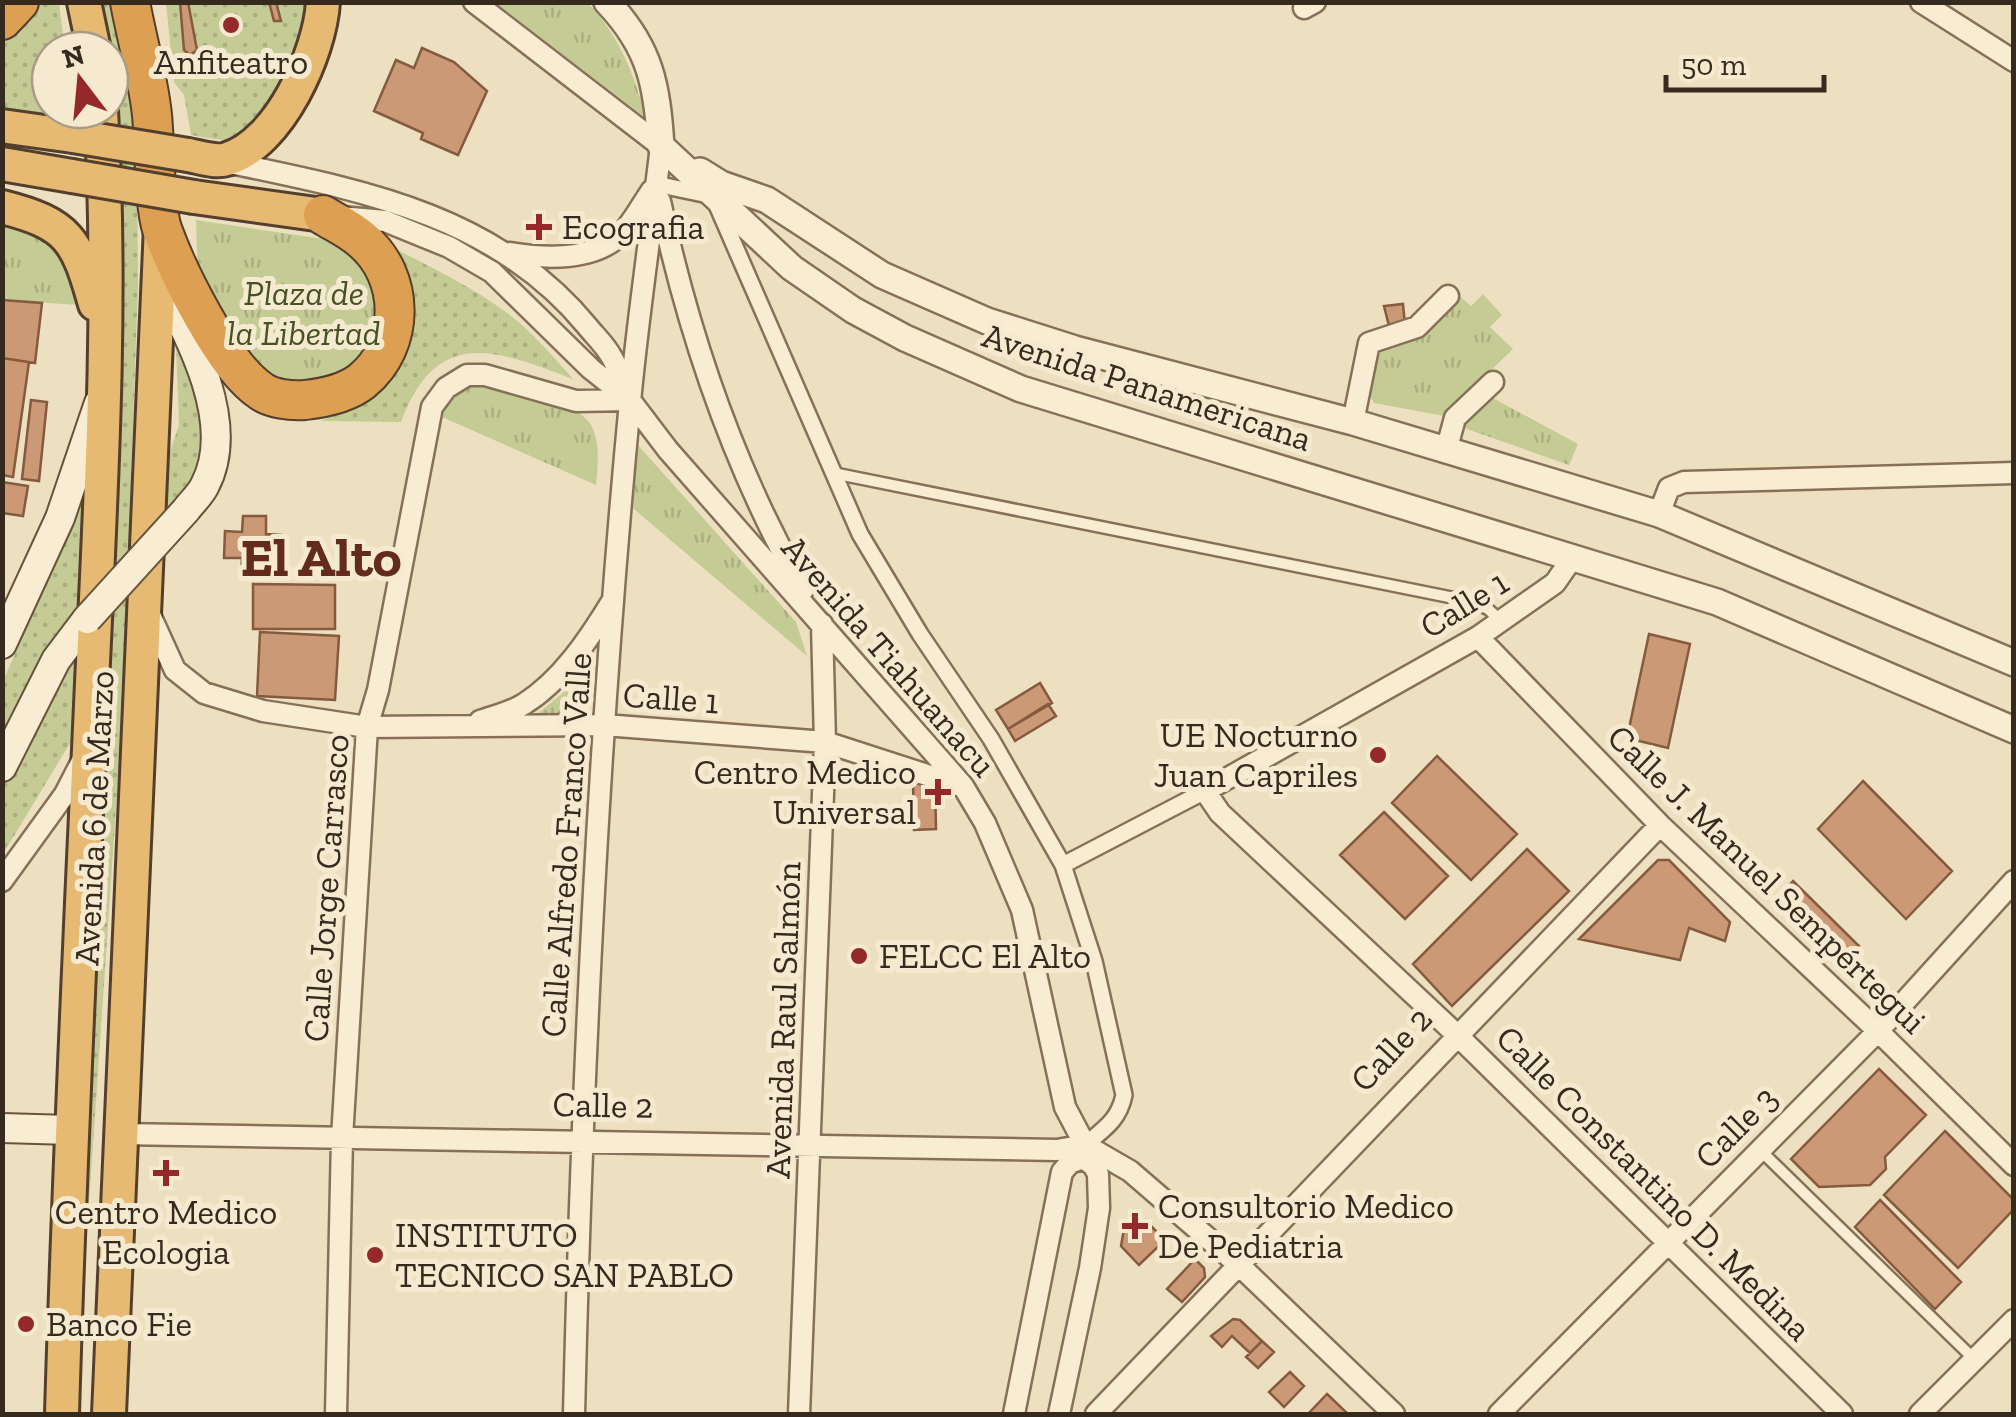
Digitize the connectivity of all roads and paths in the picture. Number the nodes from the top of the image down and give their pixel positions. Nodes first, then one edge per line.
1 (19, 2) edge
2 (84, 2) edge
3 (130, 2) edge
4 (149, 2) edge
5 (323, 2) edge
6 (474, 2) edge
7 (608, 2) edge
8 (1921, 2) edge
9 (2, 20) edge
10 (90, 30) edge
11 (2014, 62) edge
12 (152, 111) junction
13 (2, 126) edge
14 (101, 130) edge
15 (661, 146) junction
16 (223, 161) junction
17 (2, 164) edge
18 (656, 184) junction
19 (712, 196) junction
20 (2, 207) edge
21 (323, 216) junction
22 (161, 226) junction
23 (504, 252) junction
24 (158, 277) junction
25 (1448, 296) dead end
26 (106, 346) junction
27 (1492, 382) dead end
28 (106, 383) junction
29 (630, 400) junction
30 (1353, 422) junction
31 (1446, 450) junction
32 (833, 473) junction
33 (2014, 473) edge
34 (1659, 514) junction
35 (1573, 556) junction
36 (614, 597) junction
37 (144, 598) junction
38 (1501, 622) junction
39 (824, 628) junction
40 (1478, 637) junction
41 (2, 644) edge
42 (2014, 664) edge
43 (604, 725) junction
44 (467, 726) junction
45 (366, 728) junction
46 (2014, 730) edge
47 (825, 742) junction
48 (89, 749) junction
49 (2, 766) edge
50 (962, 786) junction
51 (1204, 791) junction
52 (1660, 824) junction
53 (1062, 865) junction
54 (2, 881) edge
55 (2014, 881) edge
56 (1878, 1031) junction
57 (1456, 1034) junction
58 (2, 1128) edge
59 (70, 1130) junction
60 (120, 1134) junction
61 (342, 1138) junction
62 (580, 1142) junction
63 (811, 1146) junction
64 (1759, 1149) junction
65 (1084, 1152) junction
66 (2014, 1165) edge
67 (1669, 1240) junction
68 (1239, 1265) junction
69 (2014, 1320) edge
70 (1974, 1359) junction
71 (62, 1414) edge
72 (108, 1414) edge
73 (336, 1414) edge
74 (574, 1414) edge
75 (799, 1414) edge
76 (1014, 1414) edge
77 (1059, 1414) edge
78 (1096, 1414) edge
79 (1394, 1414) edge
80 (1500, 1414) edge
81 (1842, 1414) edge
82 (1920, 1414) edge

1 - 9 highway
2 - 10 highway
3 - 12 highway
4 - 12 highway
5 - 16 highway
6 - 15 street
7 - 15 street
8 - 11 street
12 - 22 highway
13 - 16 highway, bridge
14 - 26 highway
15 - 18 street, Calle Alfredo Franco Valle
15 - 19 street, Avenida Panamericana
15 - 30 street, Avenida Panamericana
16 - 23 street
17 - 21 highway, bridge
18 - 19 street
18 - 23 street
18 - 29 street, Calle Alfredo Franco Valle
18 - 39 street
19 - 32 street
19 - 35 street, Avenida Panamericana
20 - 26 highway
21 - 22 highway
21 - 29 street
22 - 24 highway, Avenida 6 de Marzo
23 - 29 street
24 - 37 highway, Avenida 6 de Marzo
24 - 49 main road, bridge
25 - 30 street
26 - 28 highway, Avenida 6 de Marzo
27 - 31 street
28 - 41 main road
28 - 48 highway, Avenida 6 de Marzo
29 - 36 street, Calle Alfredo Franco Valle
29 - 39 street, Avenida Tiahuanacu
29 - 45 street, Calle Jorge Carrasco
30 - 31 street, Avenida Panamericana
31 - 34 street, Avenida Panamericana
32 - 38 lane
32 - 53 street
33 - 34 street
34 - 42 street, Avenida Panamericana
35 - 38 street, Calle 1
35 - 46 street, Avenida Panamericana
36 - 43 street, Calle Alfredo Franco Valle
36 - 44 street
37 - 45 street, Calle 1
37 - 60 highway, Avenida 6 de Marzo
38 - 40 street, Calle 1
39 - 47 street, Avenida Raul Salmón
39 - 50 street, Avenida Tiahuanacu
40 - 51 street, Calle 1
40 - 52 street, Calle J. Manuel Sempértegui
43 - 44 street, Calle 1
43 - 47 street, Calle 1
43 - 62 street, Calle Alfredo Franco Valle
44 - 45 street, Calle 1
45 - 61 street, Calle Jorge Carrasco
47 - 50 street, Calle 1
47 - 63 street, Avenida Raul Salmón
48 - 54 street
48 - 59 highway, Avenida 6 de Marzo
50 - 65 street, Avenida Tiahuanacu
51 - 53 street, Calle 1
51 - 57 street, Calle Constantino D. Medina
52 - 56 street, Calle J. Manuel Sempértegui
52 - 57 street, Calle 2
53 - 65 street
55 - 56 street, Calle 3
56 - 64 street, Calle 3
56 - 66 street, Calle J. Manuel Sempértegui
57 - 67 street, Calle Constantino D. Medina
57 - 68 street, Calle 2
58 - 59 main road
59 - 71 highway, Avenida 6 de Marzo
60 - 61 street, Calle 2
60 - 72 highway, Avenida 6 de Marzo
61 - 62 street, Calle 2
61 - 73 street, Calle Jorge Carrasco
62 - 63 street, Calle 2
62 - 74 street, Calle Alfredo Franco Valle
63 - 65 street, Calle 2
63 - 75 street, Avenida Raul Salmón
64 - 67 street, Calle 3
64 - 70 lane
65 - 68 street
65 - 76 street
65 - 77 street, Avenida Tiahuanacu
67 - 80 street, Calle 3
67 - 81 street, Calle Constantino D. Medina
68 - 78 street, Calle 2
68 - 79 street
69 - 70 street
70 - 82 street

